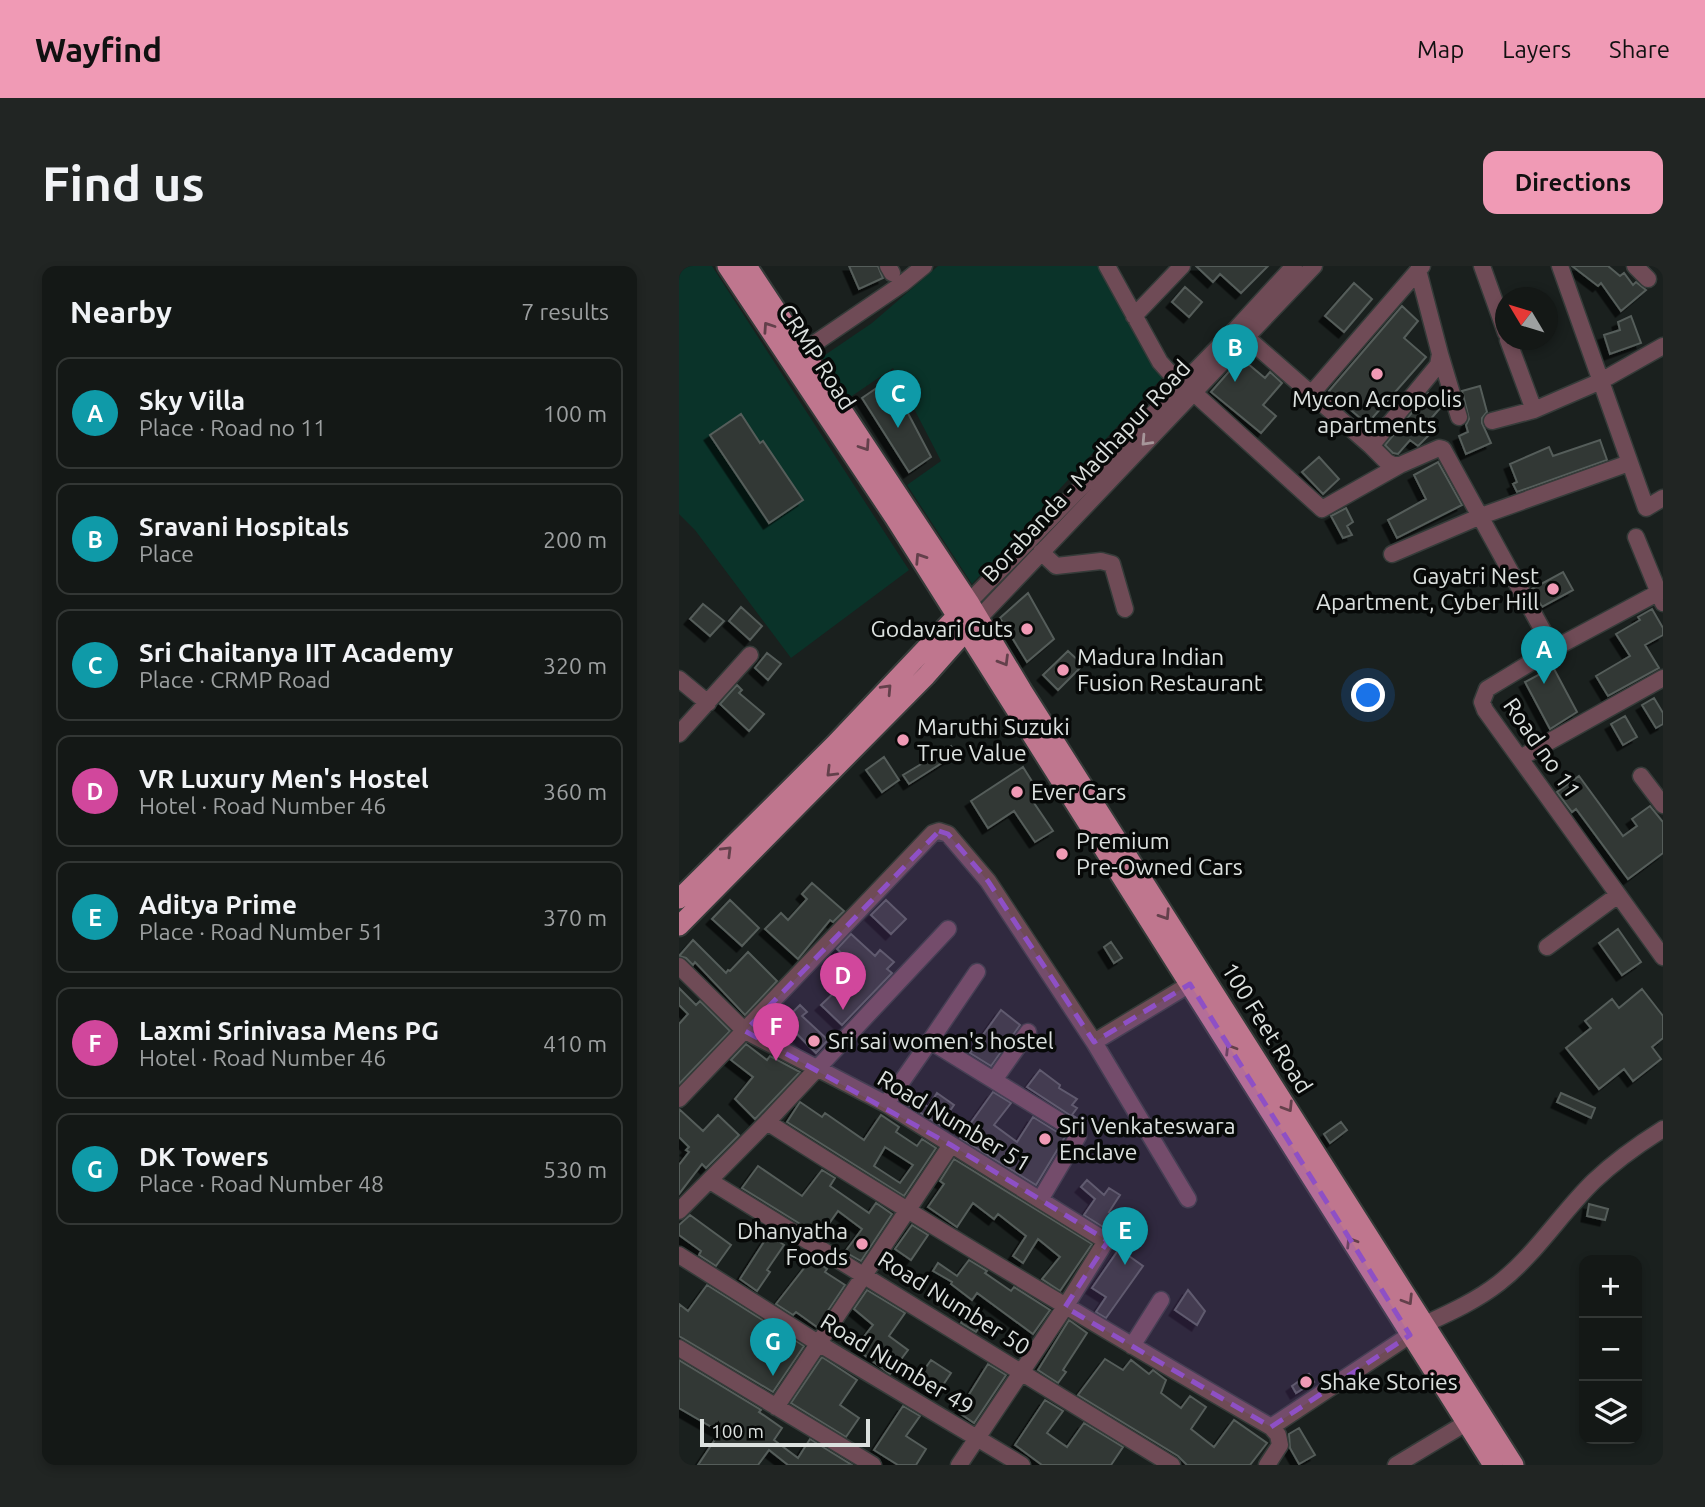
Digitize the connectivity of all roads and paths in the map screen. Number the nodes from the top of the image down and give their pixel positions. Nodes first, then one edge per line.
1 (727, 266) edge
2 (747, 266) edge
3 (924, 266) edge
4 (1107, 266) edge
5 (1182, 266) edge
6 (1294, 266) edge
7 (1314, 266) edge
8 (1482, 266) edge
9 (1560, 266) edge
10 (1635, 266) edge
11 (1420, 268) edge
12 (1649, 279) dead end
13 (1495, 302) edge
14 (1134, 316) junction
15 (1245, 336) junction
16 (1663, 346) edge
17 (1512, 350) edge
18 (802, 352) junction
19 (1440, 354) junction
20 (1601, 381) junction
21 (1188, 386) junction
22 (1311, 393) junction
23 (1534, 410) junction
24 (1459, 417) dead end
25 (1492, 421) dead end
26 (1371, 446) junction
27 (1629, 463) junction
28 (1400, 465) junction
29 (1663, 498) edge
30 (1481, 516) junction
31 (1636, 537) dead end
32 (1041, 552) junction
33 (1392, 554) dead end
34 (1661, 595) edge
35 (1125, 609) dead end
36 (967, 617) junction
37 (1553, 649) junction
38 (750, 654) dead end
39 (1663, 678) edge
40 (679, 679) edge
41 (708, 702) junction
42 (679, 734) edge
43 (1520, 758) junction
44 (1641, 776) dead end
45 (1663, 805) edge
46 (680, 895) edge
47 (1618, 895) junction
48 (679, 926) edge
49 (948, 929) dead end
50 (1547, 947) dead end
51 (1662, 955) edge
52 (679, 967) edge
53 (977, 972) dead end
54 (1190, 984) junction
55 (745, 1031) junction
56 (1028, 1031) dead end
57 (930, 1041) junction
58 (1094, 1042) junction
59 (818, 1067) junction
60 (994, 1080) junction
61 (679, 1099) edge
62 (886, 1104) junction
63 (767, 1122) junction
64 (1663, 1129) edge
65 (951, 1145) junction
66 (710, 1181) junction
67 (1188, 1199) dead end
68 (1040, 1200) junction
69 (682, 1203) edge
70 (907, 1211) junction
71 (679, 1255) edge
72 (866, 1275) junction
73 (1161, 1300) dead end
74 (1065, 1307) junction
75 (1417, 1330) junction
76 (818, 1343) junction
77 (1132, 1346) junction
78 (679, 1348) edge
79 (1022, 1372) junction
80 (776, 1407) junction
81 (1466, 1423) junction
82 (1271, 1427) junction
83 (978, 1438) junction
84 (873, 1465) edge
85 (959, 1465) edge
86 (1022, 1465) edge
87 (1173, 1465) edge
88 (1267, 1465) edge
89 (1396, 1465) edge
90 (1493, 1465) edge
91 (1514, 1465) edge

36 -> 1 main road, CRMP Road
2 - 18 main road, CRMP Road
3 - 18 street
4 - 14 street
5 - 14 street
6 - 21 street
7 - 15 street, Borabanda - Madhapur Road
8 - 13 street
9 - 20 street
10 - 12 street
11 - 19 street
11 - 22 street
14 - 21 street
15 - 21 street, Borabanda - Madhapur Road
15 - 22 street
16 - 20 street
17 - 23 street
18 -> 36 main road, CRMP Road
19 - 24 street
19 - 26 street
20 - 23 street
20 - 27 street
21 - 28 street
21 -> 32 street, Borabanda - Madhapur Road
21 - 36 street
22 - 26 street
23 - 25 street
26 - 28 street
27 - 29 street
27 - 30 street
28 - 30 street
30 - 33 street
30 - 37 street
31 - 34 street
32 - 35 street
32 - 36 street, Borabanda - Madhapur Road
34 - 37 street, Road no 11
46 -> 36 main road
36 -> 48 main road
36 - 54 main road, 100 Feet Road
36 -> 75 main road, 100 Feet Road
37 - 43 street, Road no 11
38 - 41 street
39 - 43 street
40 - 41 street
41 - 42 street
43 - 47 street, Road no 11
44 - 45 street
47 - 50 street
47 - 51 street, Road no 11
49 - 59 street
52 - 55 street, Road Number 51
53 - 57 street
54 - 58 street
75 -> 54 main road, 100 Feet Road
55 - 58 street
55 - 59 street, Road Number 51
55 - 61 street
56 - 60 street
57 - 60 street
57 - 62 street
58 - 67 street
59 - 62 street, Road Number 51
59 - 63 street
60 - 68 street
62 - 65 street, Road Number 51
63 - 66 street
63 - 70 street
64 - 75 street
65 - 68 street, Road Number 51
65 - 70 street
66 - 69 street
66 - 72 street, Road Number 50
68 - 74 street, Road Number 51
70 - 72 street
70 - 74 street
71 - 76 street, Road Number 49
72 - 76 street
72 - 79 street, Road Number 50
73 - 77 street
74 - 77 street
74 - 79 street
75 - 81 main road, 100 Feet Road
75 - 82 street
75 - 91 main road, 100 Feet Road
76 - 80 street
76 - 83 street, Road Number 49
77 - 82 street
78 - 80 street
79 - 83 street
79 - 87 street, Road Number 50
80 - 84 street
81 - 89 street
81 - 90 main road, 100 Feet Road
82 - 88 street
83 - 85 street
83 - 86 street, Road Number 49

